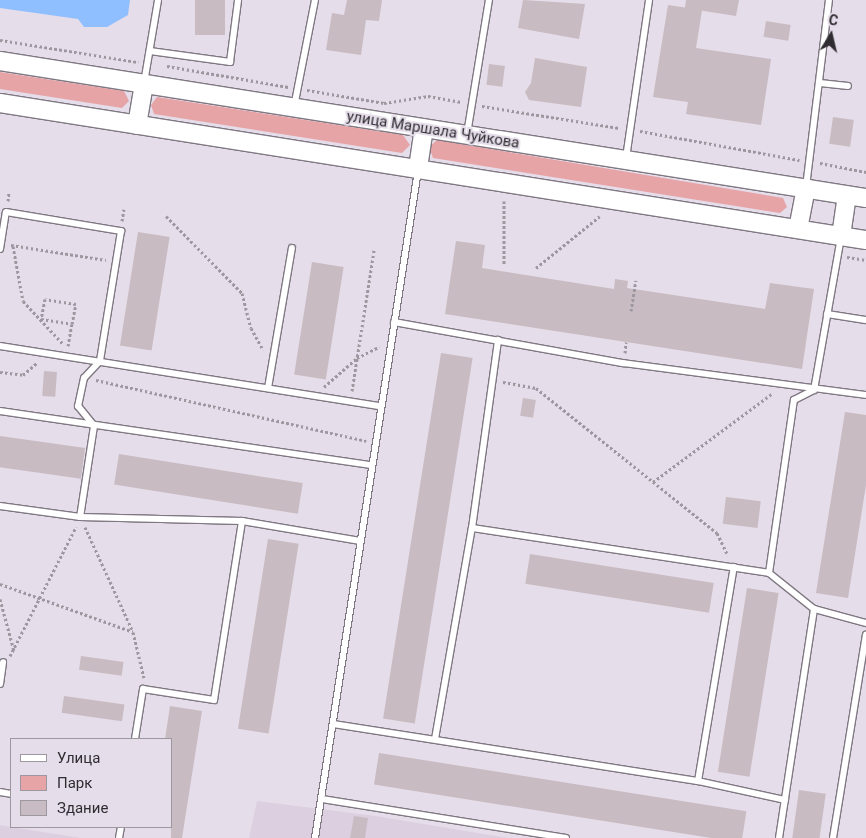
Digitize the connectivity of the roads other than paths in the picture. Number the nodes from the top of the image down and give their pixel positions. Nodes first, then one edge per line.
1 (158, 0) edge
2 (238, 0) edge
3 (315, 0) edge
4 (489, 0) edge
5 (648, 0) edge
6 (829, 0) edge
7 (150, 51) junction
8 (0, 61) edge
9 (820, 83) junction
10 (144, 84) junction
11 (848, 86) dead end
12 (0, 104) edge
13 (294, 108) junction
14 (137, 125) junction
15 (424, 128) junction
16 (466, 135) junction
17 (626, 159) junction
18 (418, 168) junction
19 (806, 188) junction
20 (847, 196) junction
21 (866, 198) edge
22 (798, 230) junction
23 (841, 236) junction
24 (866, 240) edge
25 (0, 246) edge
26 (292, 248) dead end
27 (827, 314) junction
28 (866, 320) edge
29 (394, 322) junction
30 (498, 340) junction
31 (0, 346) edge
32 (100, 361) junction
33 (268, 388) junction
34 (814, 390) junction
35 (866, 395) edge
36 (380, 406) junction
37 (0, 411) edge
38 (94, 426) junction
39 (371, 465) junction
40 (0, 506) edge
41 (80, 517) junction
42 (242, 521) junction
43 (472, 528) junction
44 (360, 541) junction
45 (734, 567) junction
46 (770, 573) junction
47 (814, 610) junction
48 (866, 623) edge
49 (866, 635) edge
50 (3, 662) road end
51 (0, 684) edge
52 (333, 724) junction
53 (135, 738) edge
54 (435, 739) junction
55 (698, 781) junction
56 (322, 799) junction
57 (786, 800) junction
58 (315, 838) edge
59 (566, 838) edge
60 (779, 838) edge
61 (833, 838) edge

1 - 7 lane
2 - 7 lane
3 - 13 lane
4 - 16 lane
5 - 17 lane
6 - 9 lane
7 - 10 lane
8 - 10 main road, улица Маршала Чуйкова
9 - 11 lane
9 - 19 lane
10 - 13 main road, улица Маршала Чуйкова
10 - 14 main road
12 - 14 main road
13 - 15 main road, улица Маршала Чуйкова
14 - 18 main road
15 - 16 main road, улица Маршала Чуйкова
15 - 18 main road
16 - 17 main road, улица Маршала Чуйкова
17 - 19 main road, улица Маршала Чуйкова
18 - 22 main road
18 - 29 lane
19 - 20 main road, улица Маршала Чуйкова
19 - 22 main road
20 - 21 main road, улица Маршала Чуйкова
20 - 23 main road
22 - 23 main road
23 - 24 main road
23 - 27 lane
25 - 32 lane
26 - 33 lane
27 - 28 lane
27 - 34 lane
29 - 30 lane
29 - 36 lane
30 - 34 lane
30 - 43 lane
31 - 32 lane
32 - 33 lane
32 - 38 lane
33 - 36 lane
34 - 35 lane
34 - 46 lane
36 - 39 lane
37 - 38 lane
38 - 39 lane
38 - 41 lane
39 - 44 lane
40 - 41 lane
41 - 42 lane
42 - 44 lane
42 - 53 lane
43 - 45 lane
43 - 54 lane
44 - 52 lane
45 - 46 lane
45 - 55 lane
46 - 47 lane
47 - 48 lane
47 - 57 lane
49 - 61 lane
50 - 51 lane
52 - 54 lane
52 - 56 lane
54 - 55 lane
55 - 57 lane
56 - 58 lane
56 - 59 lane
57 - 60 lane

